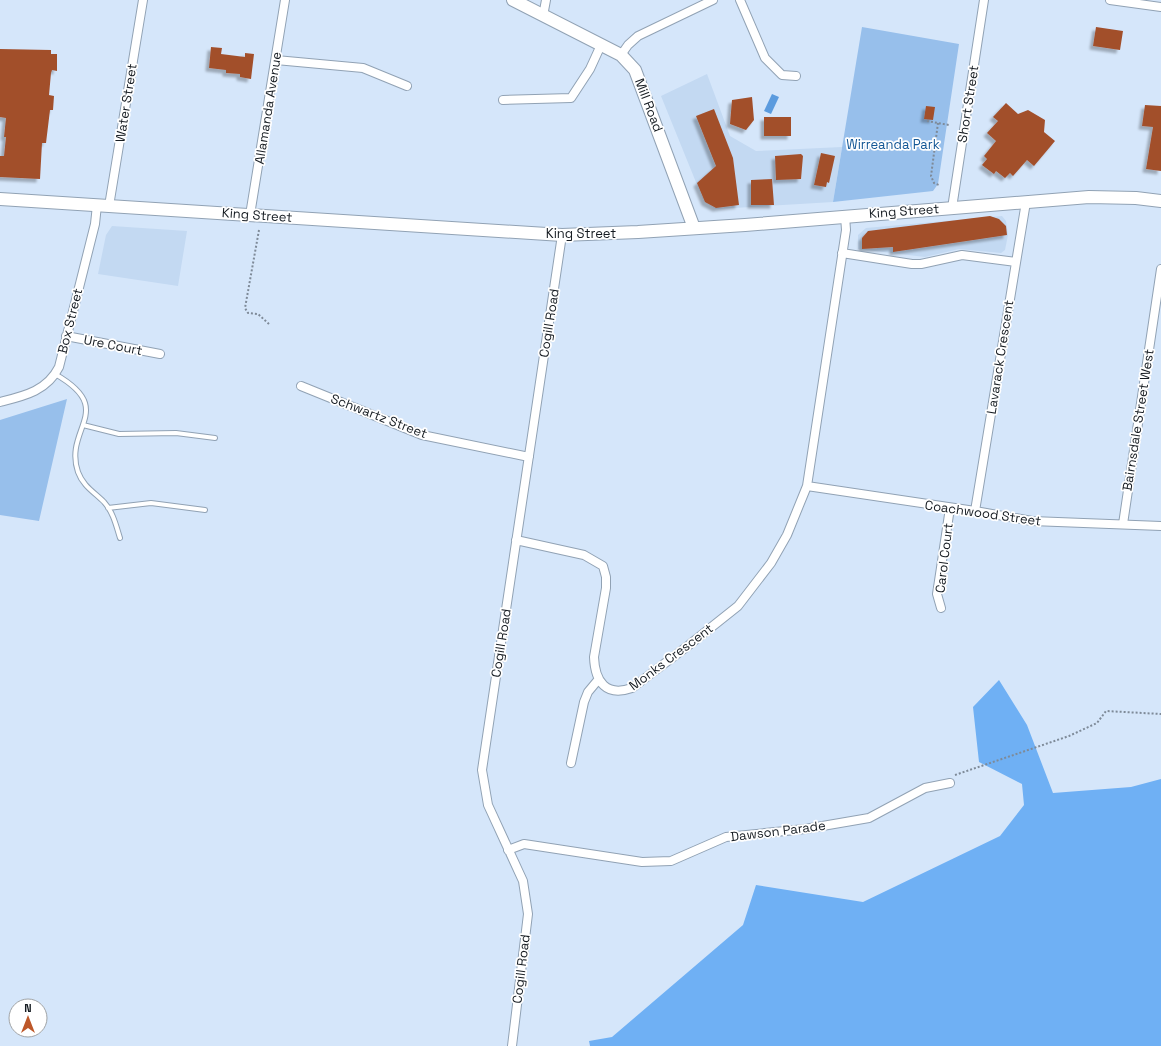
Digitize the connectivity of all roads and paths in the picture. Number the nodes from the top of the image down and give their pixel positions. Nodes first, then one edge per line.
1 (143, 0) edge
2 (285, 0) edge
3 (513, 0) edge
4 (546, 0) edge
5 (693, 0) edge
6 (713, 0) edge
7 (740, 0) edge
8 (984, 0) edge
9 (1110, 0) edge
10 (1161, 7) edge
11 (696, 9) junction
12 (543, 16) junction
13 (601, 45) junction
14 (621, 55) junction
15 (276, 60) junction
16 (796, 76) dead end
17 (407, 86) dead end
18 (503, 100) dead end
19 (927, 121) dead end
20 (938, 123) junction
21 (949, 125) dead end
22 (939, 185) dead end
23 (0, 199) edge
24 (1161, 201) edge
25 (1026, 202) junction
26 (103, 206) junction
27 (952, 208) junction
28 (250, 215) junction
29 (845, 216) junction
30 (694, 228) junction
31 (259, 230) dead end
32 (562, 235) junction
33 (842, 254) junction
34 (1016, 262) junction
35 (1161, 269) edge
36 (269, 324) dead end
37 (66, 336) junction
38 (160, 354) dead end
39 (55, 374) junction
40 (301, 386) dead end
41 (0, 402) edge
42 (83, 425) junction
43 (215, 438) dead end
44 (529, 457) junction
45 (807, 486) junction
46 (108, 508) junction
47 (950, 508) junction
48 (205, 510) dead end
49 (975, 511) junction
50 (1123, 524) junction
51 (1161, 526) edge
52 (120, 538) dead end
53 (516, 540) junction
54 (941, 608) dead end
55 (598, 680) junction
56 (1161, 714) edge
57 (571, 763) dead end
58 (950, 783) joint
59 (508, 850) junction
60 (512, 1046) edge

1 - 26 street, Water Street
2 - 15 street, Allamanda Avenue
3 - 12 main road, Mill Road
4 - 12 street
5 - 11 street
6 - 11 street
7 - 16 street
8 - 27 street, Short Street
9 - 10 street
11 - 14 street
12 - 13 main road, Mill Road
13 - 14 main road, Mill Road
13 - 18 street
14 - 30 main road, Mill Road
15 - 17 street
15 - 28 street, Allamanda Avenue
19 - 20 path
20 - 21 path
20 - 22 path
23 - 26 main road, King Street
24 - 25 main road, King Street
25 - 27 main road, King Street
25 - 34 street, Lavarack Crescent
26 - 28 main road, King Street
26 - 37 street, Box Street
27 - 29 main road, King Street
28 - 32 main road, King Street
29 - 30 main road, King Street
29 - 33 street
30 - 32 main road, King Street
31 - 36 path
32 - 44 street, Cogill Road
33 - 34 street
33 - 45 street
34 - 49 street, Lavarack Crescent
35 - 50 street, Bairnsdale Street West
37 - 38 street, Ure Court
37 - 39 street, Box Street
39 - 41 street
39 - 42 lane
40 - 44 street, Schwartz Street
42 - 43 lane
42 - 46 lane
44 - 53 street, Cogill Road
45 - 47 street, Coachwood Street
45 - 55 street, Monks Crescent
46 - 48 lane
46 - 52 lane
47 - 49 street, Coachwood Street
47 - 54 street, Carol Court
49 - 50 street, Coachwood Street
50 - 51 street, Coachwood Street
53 - 55 street
53 - 59 street, Cogill Road
55 - 57 street
56 - 58 path
58 - 59 street, Dawson Parade
59 - 60 street, Cogill Road

